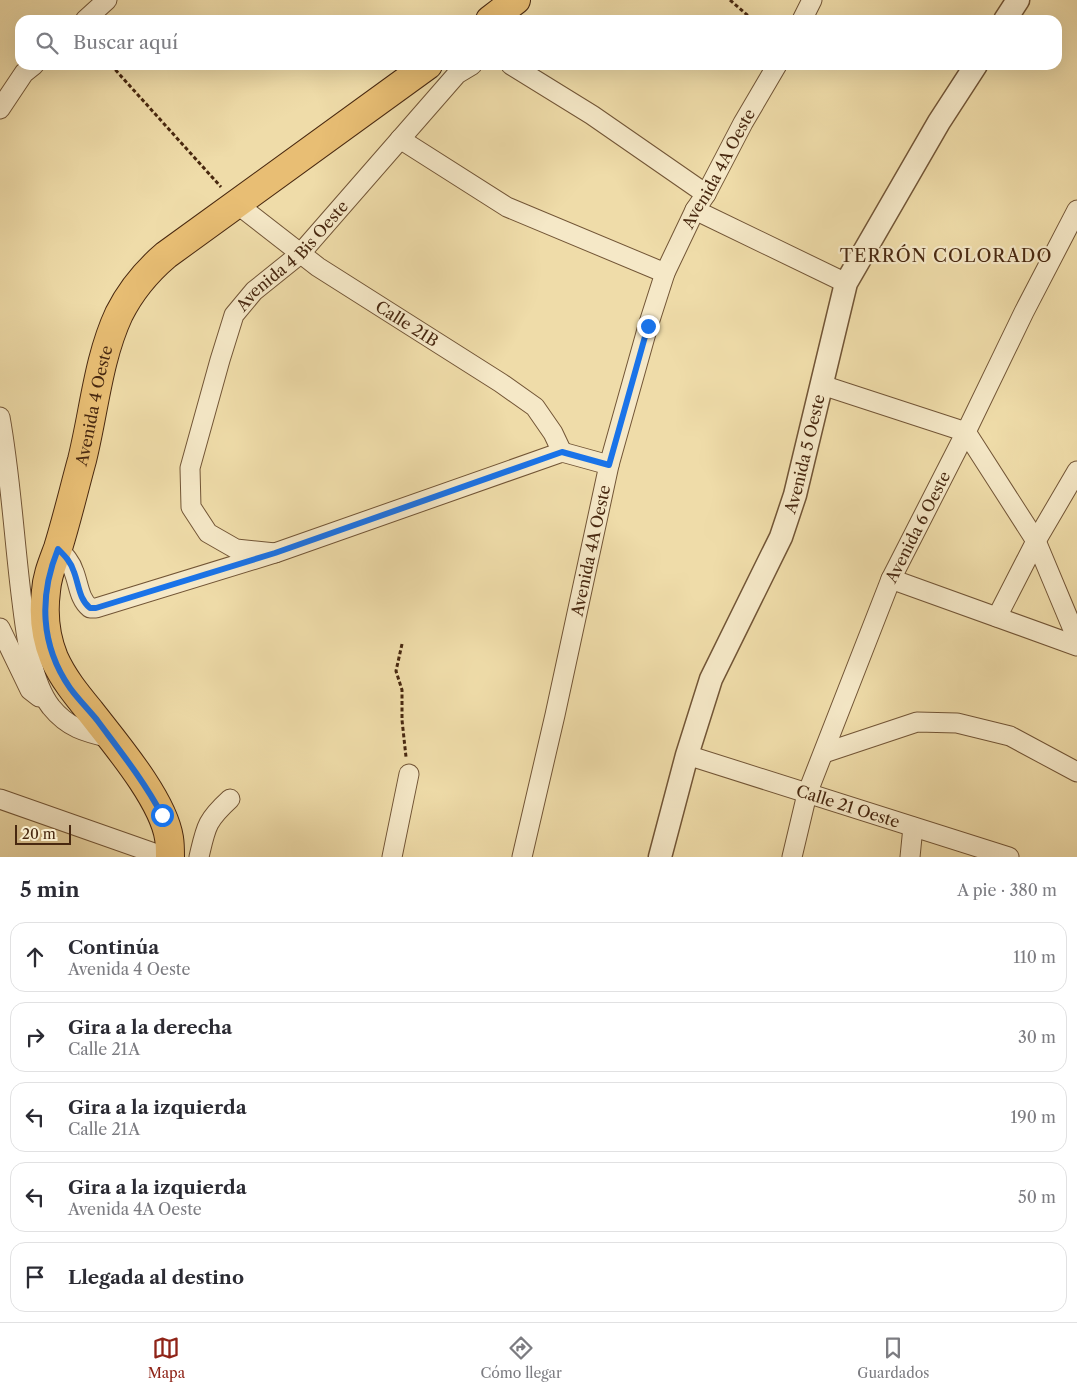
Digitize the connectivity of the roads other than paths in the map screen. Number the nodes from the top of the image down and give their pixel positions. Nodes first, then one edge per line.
1 (107, 0) edge
2 (516, 0) edge
3 (812, 0) edge
4 (1018, 0) edge
5 (90, 15) edge
6 (496, 15) edge
7 (804, 15) edge
8 (1008, 15) edge
9 (28, 70) edge
10 (421, 70) edge
11 (464, 70) edge
12 (519, 70) edge
13 (774, 70) edge
14 (973, 70) edge
15 (0, 109) edge
16 (400, 139) junction
17 (706, 194) junction
18 (237, 204) junction
19 (695, 210) junction
20 (1077, 210) edge
21 (300, 254) junction
22 (665, 273) junction
23 (846, 283) junction
24 (822, 385) junction
25 (0, 417) edge
26 (966, 432) junction
27 (562, 452) junction
28 (609, 465) junction
29 (1077, 471) edge
30 (1036, 541) junction
31 (58, 549) junction
32 (275, 553) junction
33 (891, 579) junction
34 (997, 617) junction
35 (0, 628) edge
36 (1077, 639) edge
37 (1077, 646) edge
38 (45, 699) junction
39 (110, 738) junction
40 (824, 754) junction
41 (687, 755) junction
42 (1077, 772) edge
43 (409, 774) road end
44 (807, 794) junction
45 (230, 798) dead end
46 (0, 799) edge
47 (912, 826) junction
48 (165, 857) edge
49 (170, 857) edge
50 (199, 857) edge
51 (392, 857) edge
52 (522, 857) edge
53 (660, 857) edge
54 (792, 857) edge
55 (910, 857) edge
56 (1009, 857) edge

1 - 5 street
2 - 6 main road
3 - 7 street
4 - 8 street
9 - 15 street
10 - 18 main road, Avenida 4 Oeste
11 - 16 street, Avenida 4 Bis Oeste
12 - 17 street
13 - 17 street, Avenida 4A Oeste
14 - 23 street, Avenida 5 Oeste
16 - 21 street, Avenida 4 Bis Oeste
16 - 22 street
17 - 19 street, Avenida 4A Oeste
18 - 21 street, Calle 21B
18 - 31 main road, Avenida 4 Oeste
19 - 22 street, Avenida 4A Oeste
19 - 23 street
20 - 26 street, Avenida 6 Oeste
21 - 27 street, Calle 21B
21 - 32 street, Avenida 4 Bis Oeste
22 - 28 street, Avenida 4A Oeste
23 - 24 street, Avenida 5 Oeste
24 - 26 street
24 - 41 street, Avenida 5 Oeste
25 - 38 street
26 - 30 street
26 - 33 street, Avenida 6 Oeste
27 - 28 street
27 - 32 street
28 - 52 street, Avenida 4A Oeste
29 - 30 street
30 - 34 street
30 - 36 street
31 - 32 street
31 - 39 main road, Avenida 4 Oeste
33 - 34 street
33 - 40 street, Avenida 6 Oeste
34 - 37 street
35 - 38 street
38 - 39 street
39 - 49 main road, Avenida 4 Oeste
40 - 42 street
40 - 44 street, Avenida 6 Oeste
41 - 44 street, Calle 21 Oeste
41 - 53 street, Avenida 5 Oeste
43 - 51 street
44 - 47 street, Calle 21 Oeste
44 - 54 street, Avenida 6 Oeste
45 - 50 street
46 - 48 street
47 - 55 street
47 - 56 street, Calle 21 Oeste

